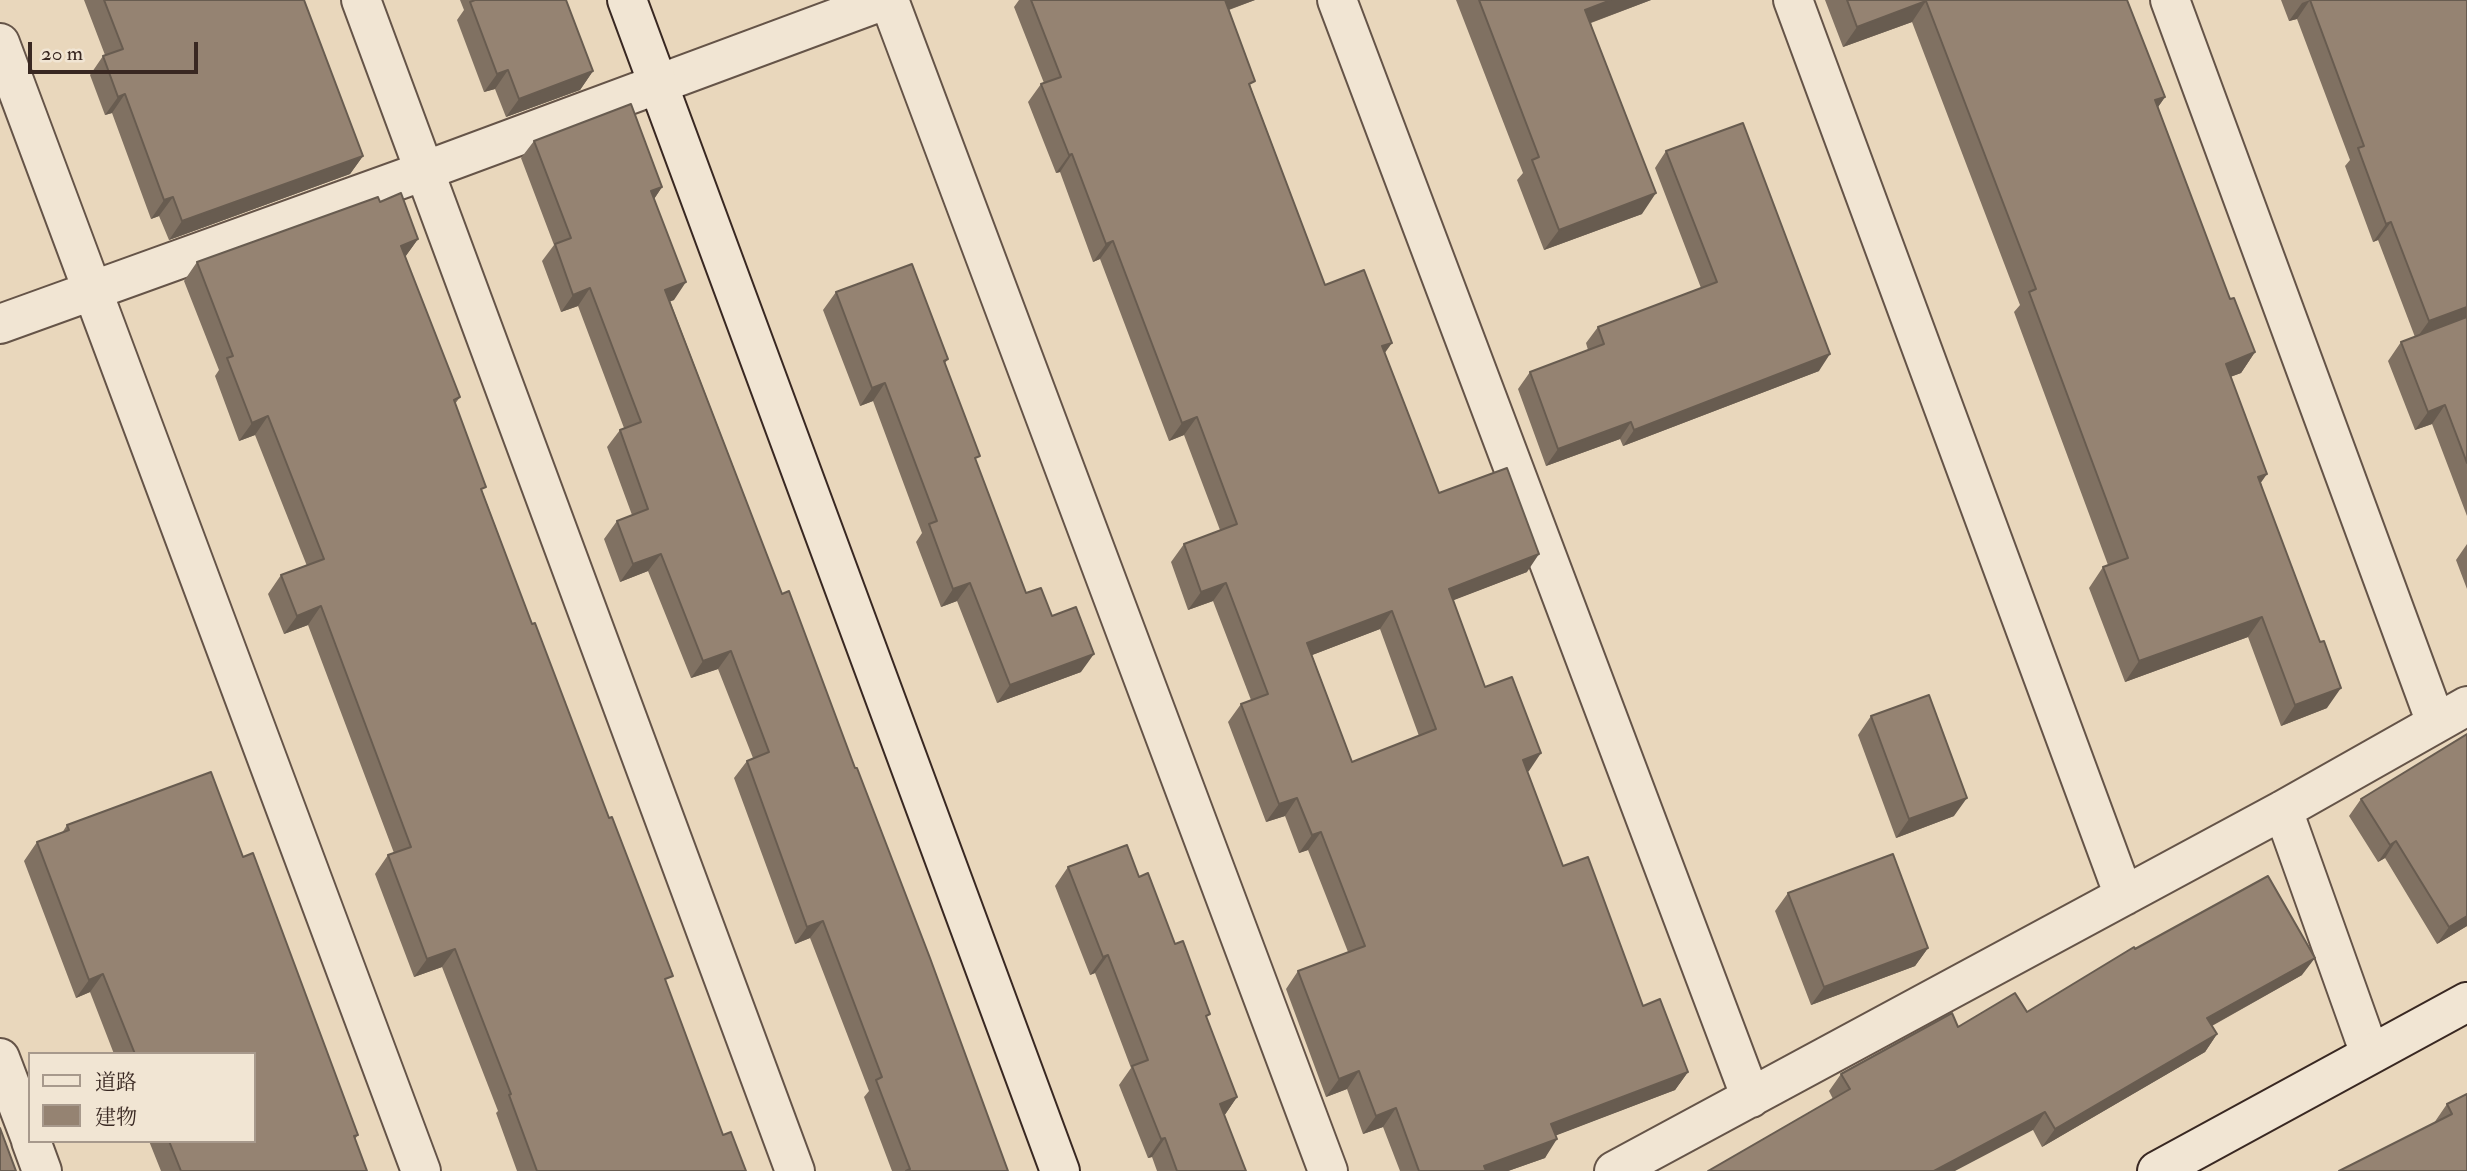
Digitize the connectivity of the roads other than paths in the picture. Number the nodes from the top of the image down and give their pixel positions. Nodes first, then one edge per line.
1 (361, 0) edge
2 (627, 0) edge
3 (887, 0) edge
4 (1337, 0) edge
5 (1793, 0) edge
6 (2170, 0) edge
7 (0, 43) edge
8 (658, 84) junction
9 (424, 170) junction
10 (91, 290) junction
11 (0, 324) edge
12 (2452, 714) edge
13 (2283, 810) junction
14 (2124, 896) junction
15 (2467, 1002) edge
16 (2370, 1054) junction
17 (0, 1058) edge
18 (1751, 1098) junction
19 (28, 1131) edge
20 (32, 1143) edge
21 (43, 1171) edge
22 (421, 1171) edge
23 (795, 1171) edge
24 (1060, 1171) edge
25 (1328, 1171) edge
26 (1614, 1171) edge
27 (2157, 1171) edge

1 - 9 street
2 - 8 street
3 - 8 street
3 - 25 street
4 - 18 street
5 - 14 street
6 - 12 street
7 - 10 street
8 - 9 street
8 - 24 street
9 - 10 street
9 - 23 street
10 - 11 street
10 - 22 street
12 - 13 street
13 - 14 street
13 - 16 street
14 - 18 street
15 - 16 street
16 - 27 street
17 - 19 street
18 - 26 street
20 - 21 street

